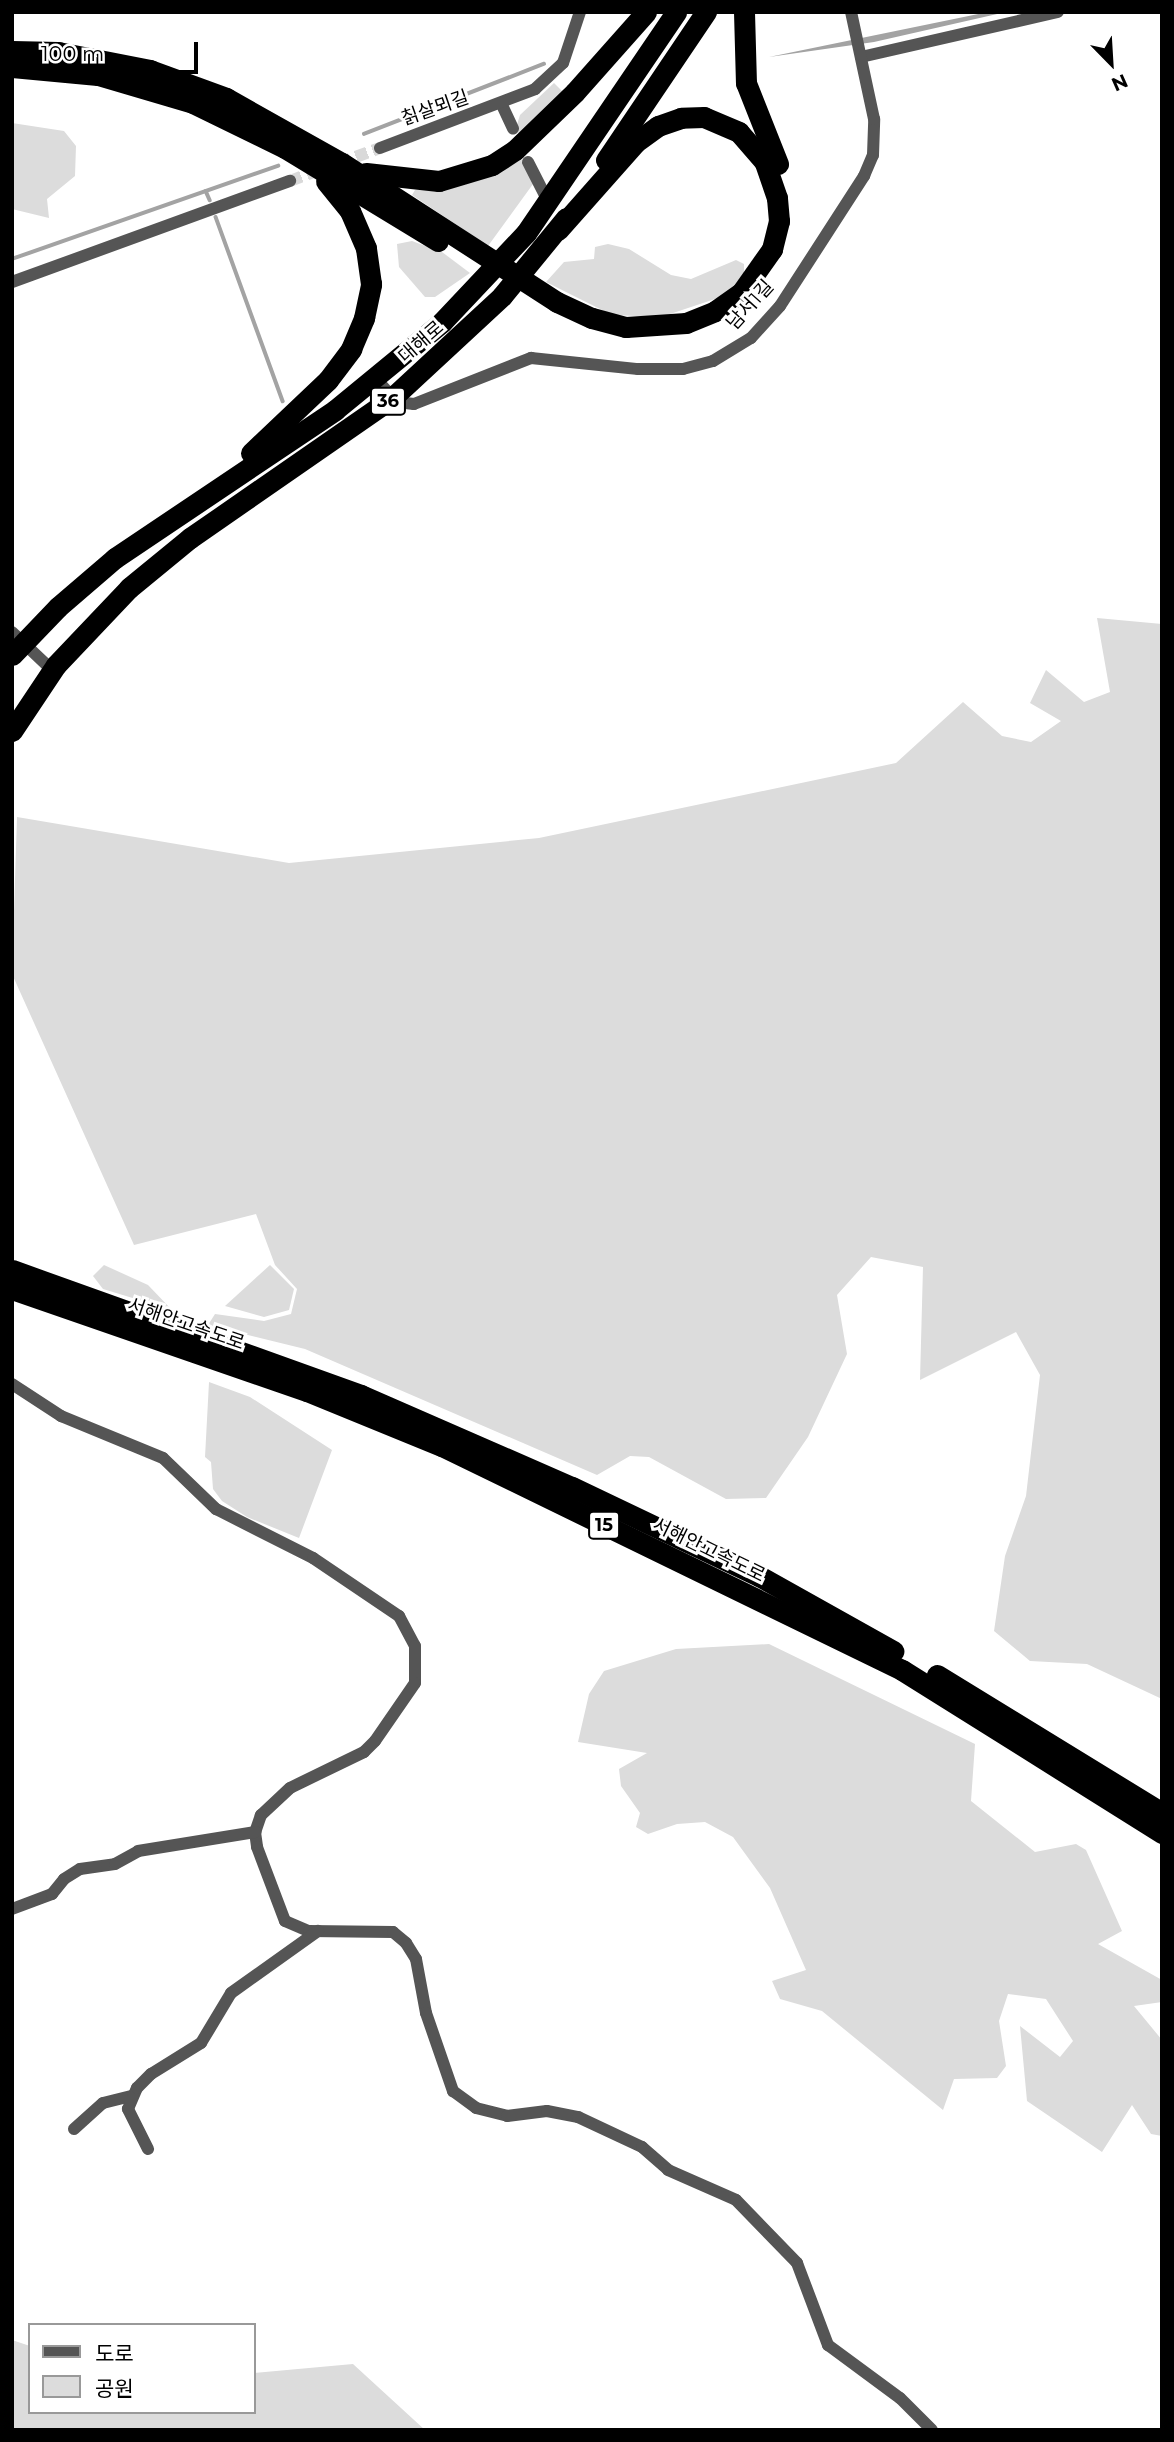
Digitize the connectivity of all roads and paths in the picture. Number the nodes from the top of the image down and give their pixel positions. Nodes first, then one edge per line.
1 (580, 12) edge
2 (646, 12) edge
3 (676, 12) edge
4 (706, 12) edge
5 (744, 12) edge
6 (851, 12) edge
7 (1058, 12) edge
8 (12, 51) edge
9 (860, 54) junction
10 (12, 67) edge
11 (502, 105) junction
12 (513, 130) dead end
13 (380, 148) tunnel mouth
14 (528, 162) dead end
15 (342, 163) junction
16 (310, 164) junction
17 (290, 181) tunnel mouth
18 (548, 201) junction
19 (558, 230) junction
20 (468, 252) junction
21 (12, 282) edge
22 (542, 298) junction
23 (377, 380) junction
24 (392, 398) junction
25 (182, 512) junction
26 (85, 582) junction
27 (113, 604) junction
28 (16, 643) edge
29 (52, 670) junction
30 (12, 731) edge
31 (12, 1270) edge
32 (12, 1289) edge
33 (12, 1384) edge
34 (1162, 1813) edge
35 (255, 1832) junction
36 (1162, 1833) edge
37 (12, 1909) edge
38 (318, 1931) junction
39 (132, 2096) junction
40 (74, 2129) dead end
41 (148, 2149) dead end
42 (932, 2430) edge

1 - 11 street, 칡살뫼길
2 - 15 highway
3 - 18 highway, 대해로 / 36
4 - 19 highway, 대해로 / 36
5 - 22 highway
6 - 9 street, 남서1길
7 - 9 street
8 - 15 highway
9 - 24 street, 남서1길
10 - 16 highway
11 - 12 street
11 - 13 street, 칡살뫼길
14 - 18 street
15 - 20 highway
16 - 20 highway
16 - 25 highway
17 - 21 street
18 - 23 highway, 대해로 / 36
19 - 22 highway
19 - 24 highway, 대해로 / 36
20 - 22 highway
23 - 24 street
23 - 25 highway, 대해로 / 36
24 - 27 highway, 대해로 / 36
25 - 26 highway, 대해로 / 36
26 - 27 highway
26 - 28 highway, 대해로 / 36
27 - 29 highway, 대해로 / 36
28 - 29 street
29 - 30 highway, 대해로 / 36
31 - 34 highway, 서해안고속도로 / 15
32 - 36 highway, 서해안고속도로 / 15
33 - 35 street
35 - 37 street
35 - 38 street
38 - 39 street
38 - 42 street
39 - 40 street
39 - 41 street

